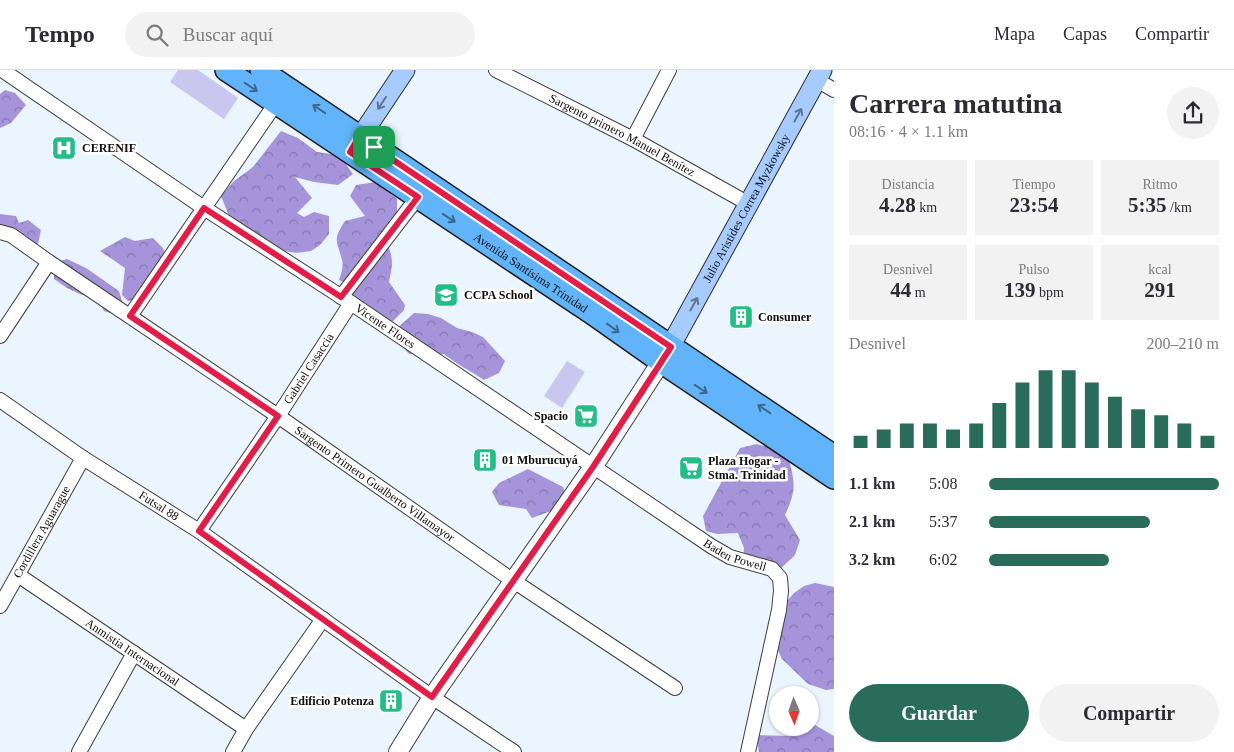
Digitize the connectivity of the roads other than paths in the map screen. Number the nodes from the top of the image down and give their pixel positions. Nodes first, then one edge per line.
1 (226, 70) edge
2 (261, 70) edge
3 (405, 70) edge
4 (496, 70) edge
5 (669, 70) edge
6 (2, 71) edge
7 (820, 75) edge
8 (834, 90) edge
9 (276, 103) junction
10 (633, 139) junction
11 (355, 145) junction
12 (418, 197) junction
13 (749, 204) junction
14 (204, 208) junction
15 (0, 232) edge
16 (49, 262) junction
17 (346, 300) junction
18 (130, 316) junction
19 (0, 336) edge
20 (666, 354) junction
21 (0, 400) edge
22 (278, 416) junction
23 (783, 433) junction
24 (834, 456) edge
25 (83, 458) junction
26 (593, 467) junction
27 (834, 478) edge
28 (199, 531) junction
29 (18, 574) junction
30 (512, 580) junction
31 (0, 606) edge
32 (323, 619) junction
33 (134, 653) junction
34 (675, 688) dead end
35 (432, 697) junction
36 (246, 729) junction
37 (79, 752) edge
38 (234, 752) edge
39 (398, 752) edge
40 (514, 752) edge
41 (748, 752) edge

1 -> 9 main road, Avenida Santísima Trinidad
11 -> 2 main road, Avenida Santísima Trinidad
3 -> 11 main road
4 - 10 street, Sargento primero Manuel Benítez
5 - 10 street
6 - 14 street, Vicente Flores
7 - 8 street
13 -> 7 main road, Julio Aristides Correa Myzkowsky
9 - 11 main road, Avenida Santísima Trinidad
9 - 14 street
10 - 13 street, Sargento primero Manuel Benítez
11 - 12 main road, Avenida Santísima Trinidad
11 - 20 main road, Avenida Santísima Trinidad
12 - 17 street, Gabriel Casaccia
12 -> 20 main road, Avenida Santísima Trinidad
20 -> 13 main road, Julio Aristides Correa Myzkowsky
14 - 17 street, Vicente Flores
14 - 18 street
15 - 16 street, Sargento Primero Gualberto Villamayor
16 - 18 street, Sargento Primero Gualberto Villamayor
16 - 19 street
17 - 22 street, Gabriel Casaccia
17 - 26 street, Vicente Flores
18 - 22 street, Sargento Primero Gualberto Villamayor
20 - 23 main road, Avenida Santísima Trinidad
20 - 26 street, Julio Aristides Correa Myzkowsky
21 - 25 street, Futsal 88
22 - 28 street, Gabriel Casaccia
22 - 30 street, Sargento Primero Gualberto Villamayor
23 - 24 main road, Avenida Santísima Trinidad
23 - 27 main road, Avenida Santísima Trinidad
25 - 28 street, Futsal 88
25 - 29 street, Cordillera Aguarague
26 - 30 street, Julio Aristides Correa Myzkowsky
26 - 41 street, Baden Powell
28 - 32 street, Futsal 88
29 - 31 street, Cordillera Aguarague
29 - 33 street, Anmistia Internacional
30 - 34 street, Sargento Primero Gualberto Villamayor
30 - 35 street, Julio Aristides Correa Myzkowsky
32 - 35 street, Futsal 88
32 - 36 street
33 - 36 street, Anmistia Internacional
33 - 37 street
35 - 39 street, Julio Aristides Correa Myzkowsky
35 - 40 street, Futsal 88
36 - 38 street

